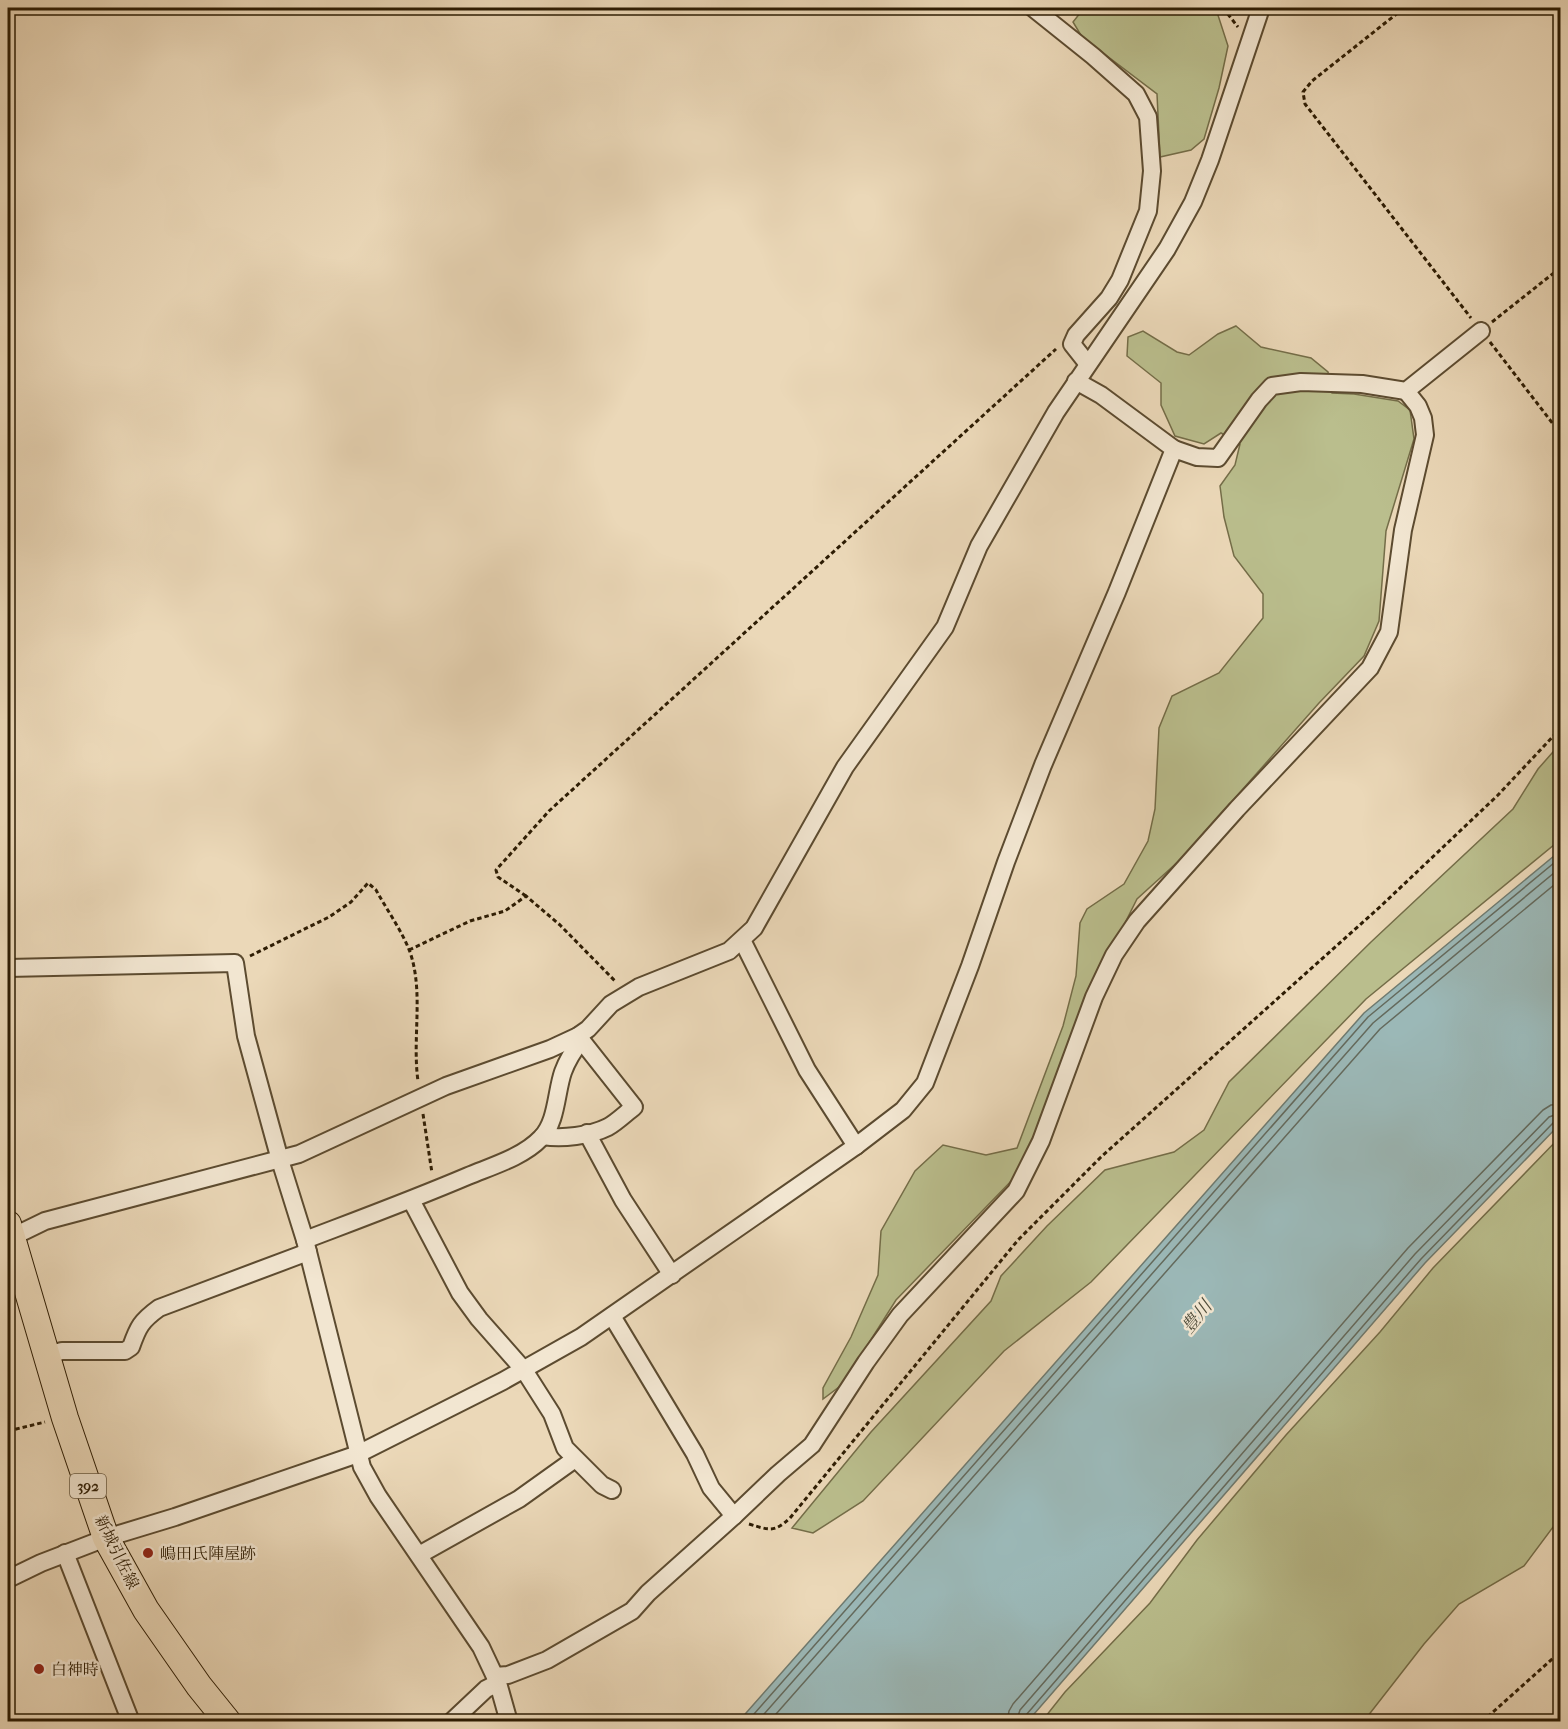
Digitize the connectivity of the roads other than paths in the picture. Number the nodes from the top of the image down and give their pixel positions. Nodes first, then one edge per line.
1 (1033, 8) edge
2 (1261, 8) edge
3 (1481, 331) road end
4 (1088, 363) junction
5 (1076, 381) junction
6 (1406, 391) junction
7 (1174, 449) junction
8 (742, 940) junction
9 (8, 968) edge
10 (579, 1039) junction
11 (587, 1133) junction
12 (543, 1136) junction
13 (856, 1146) junction
14 (280, 1160) junction
15 (411, 1200) junction
16 (9, 1233) edge
17 (306, 1246) junction
18 (672, 1275) junction
19 (612, 1316) junction
20 (47, 1355) junction
21 (525, 1370) junction
22 (358, 1454) junction
23 (575, 1459) junction
24 (612, 1490) dead end
25 (734, 1516) junction
26 (106, 1538) junction
27 (65, 1553) junction
28 (419, 1555) junction
29 (8, 1579) edge
30 (496, 1680) junction
31 (131, 1722) edge
32 (228, 1722) edge
33 (451, 1722) edge
34 (509, 1722) edge

1 - 4 street
2 - 4 street
3 - 6 street
4 - 5 street
5 - 7 street
5 - 8 street
6 - 7 street
6 - 25 street
7 - 13 street
8 - 10 street
8 - 13 street
9 - 14 street
10 - 11 street
10 - 12 street
10 - 14 street
11 - 12 street
11 - 18 street
12 - 15 street
13 - 18 street
14 - 16 street
14 - 17 street
15 - 17 street
15 - 21 street
16 - 20 main road, 新城引佐線 / 392
17 - 20 street
17 - 22 street
18 - 19 street
19 - 21 street
19 - 25 street
20 - 26 main road, 新城引佐線 / 392
21 - 22 street
21 - 23 street
22 - 26 street
22 - 28 street
23 - 24 street
23 - 28 street
25 - 30 street
26 - 27 street
26 - 32 main road, 新城引佐線 / 392
27 - 29 street
27 - 31 street
28 - 30 street
30 - 33 street
30 - 34 street

